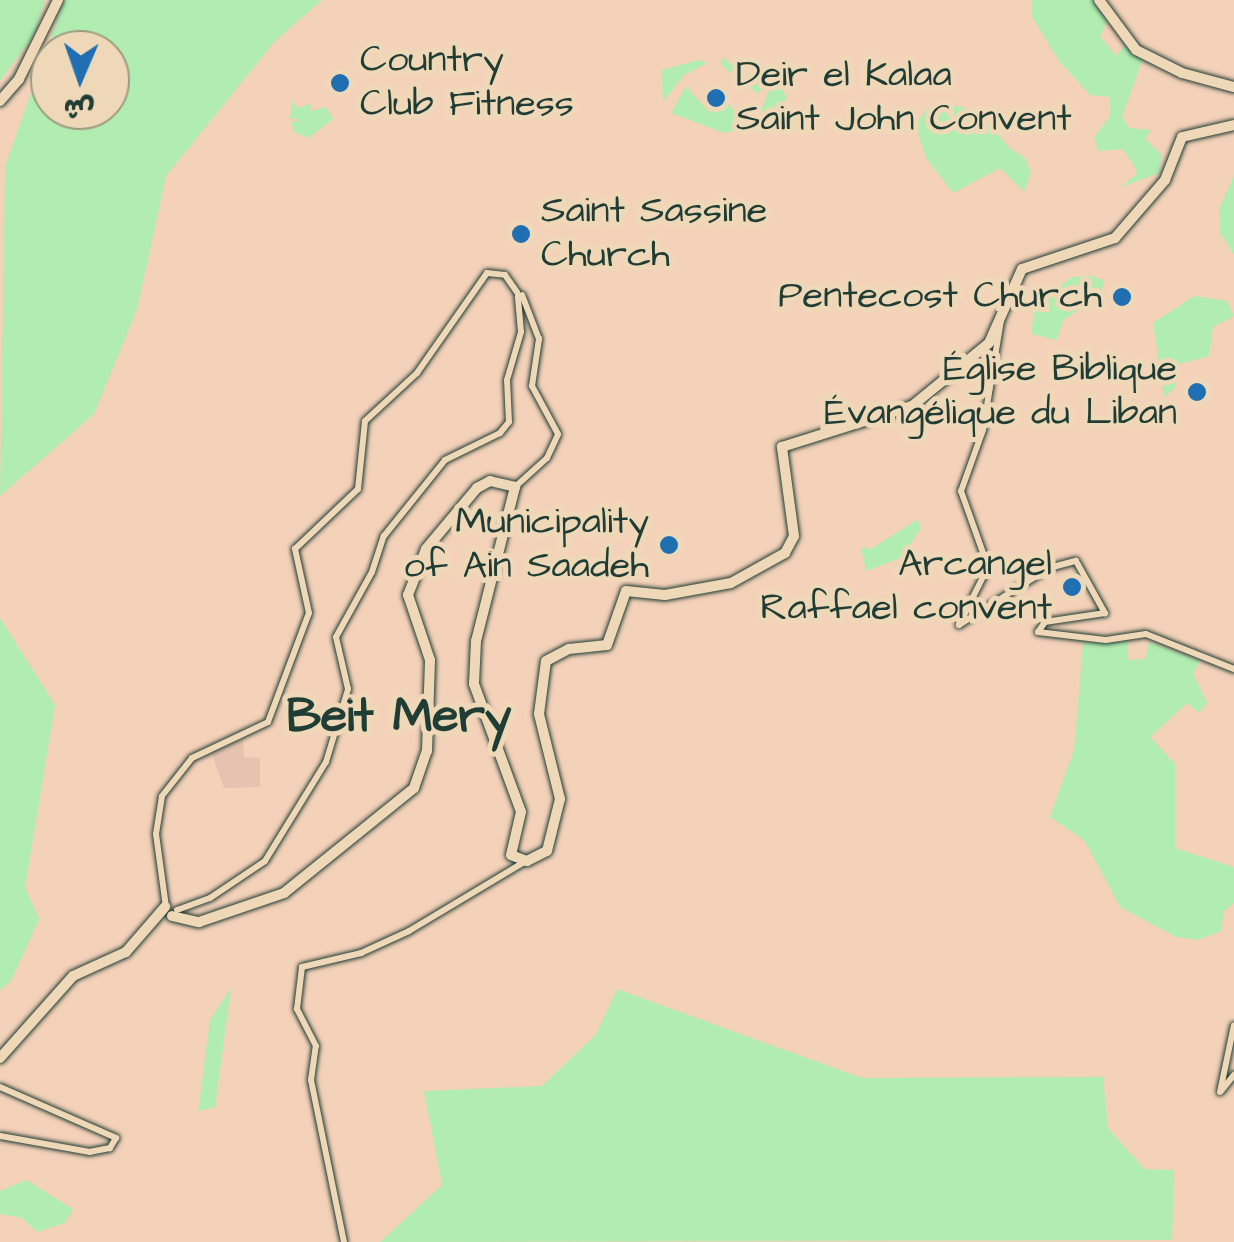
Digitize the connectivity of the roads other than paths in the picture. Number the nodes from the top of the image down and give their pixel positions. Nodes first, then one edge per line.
1 (58, 0) edge
2 (1100, 0) edge
3 (1234, 87) edge
4 (0, 101) edge
5 (1234, 125) edge
6 (519, 294) junction
7 (998, 312) junction
8 (514, 489) junction
9 (1234, 669) edge
10 (526, 860) junction
11 (170, 907) junction
12 (1234, 1025) edge
13 (0, 1058) edge
14 (1234, 1075) edge
15 (0, 1087) edge
16 (0, 1136) edge
17 (344, 1242) edge

1 - 4 main road
2 - 3 main road
5 - 7 main road
6 - 8 street
6 - 11 street
6 - 11 street
7 - 9 street
7 - 10 main road
8 - 10 main road
8 - 11 main road
10 - 17 street
11 - 13 main road
12 - 14 street
15 - 16 street

